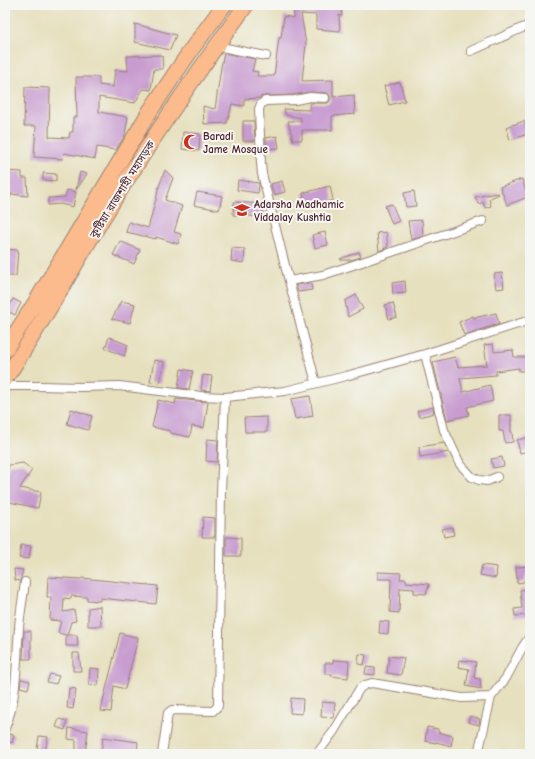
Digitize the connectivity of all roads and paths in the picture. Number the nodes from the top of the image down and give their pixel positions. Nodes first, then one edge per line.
1 (224, 5) edge
2 (246, 5) edge
3 (530, 25) edge
4 (216, 46) junction
5 (191, 50) junction
6 (471, 50) dead end
7 (266, 56) dead end
8 (205, 63) junction
9 (324, 98) dead end
10 (483, 221) dead end
11 (289, 282) junction
12 (43, 304) junction
13 (530, 320) edge
14 (6, 345) edge
15 (425, 354) junction
16 (5, 379) edge
17 (316, 383) junction
18 (5, 386) edge
19 (225, 397) junction
20 (497, 477) dead end
21 (25, 582) dead end
22 (530, 636) edge
23 (491, 697) junction
24 (5, 728) edge
25 (162, 754) edge
26 (317, 754) edge
27 (478, 754) edge

1 - 5 highway, কুষ্টিয়া রাজশাহী মহাসড়ক
2 - 4 highway, কুষ্টিয়া রাজশাহী মহাসড়ক
3 - 6 street
4 - 7 street
4 - 8 highway, কুষ্টিয়া রাজশাহী মহাসড়ক
5 - 8 highway
5 - 12 highway, কুষ্টিয়া রাজশাহী মহাসড়ক
8 - 12 highway, কুষ্টিয়া রাজশাহী মহাসড়ক
9 - 11 street
10 - 11 street
11 - 17 street
12 - 14 highway, কুষ্টিয়া রাজশাহী মহাসড়ক
12 - 16 highway, কুষ্টিয়া রাজশাহী মহাসড়ক
13 - 15 street
15 - 17 street
15 - 20 street
17 - 19 street
18 - 19 street
19 - 25 street
21 - 24 street
22 - 23 street
23 - 26 street
23 - 27 street

